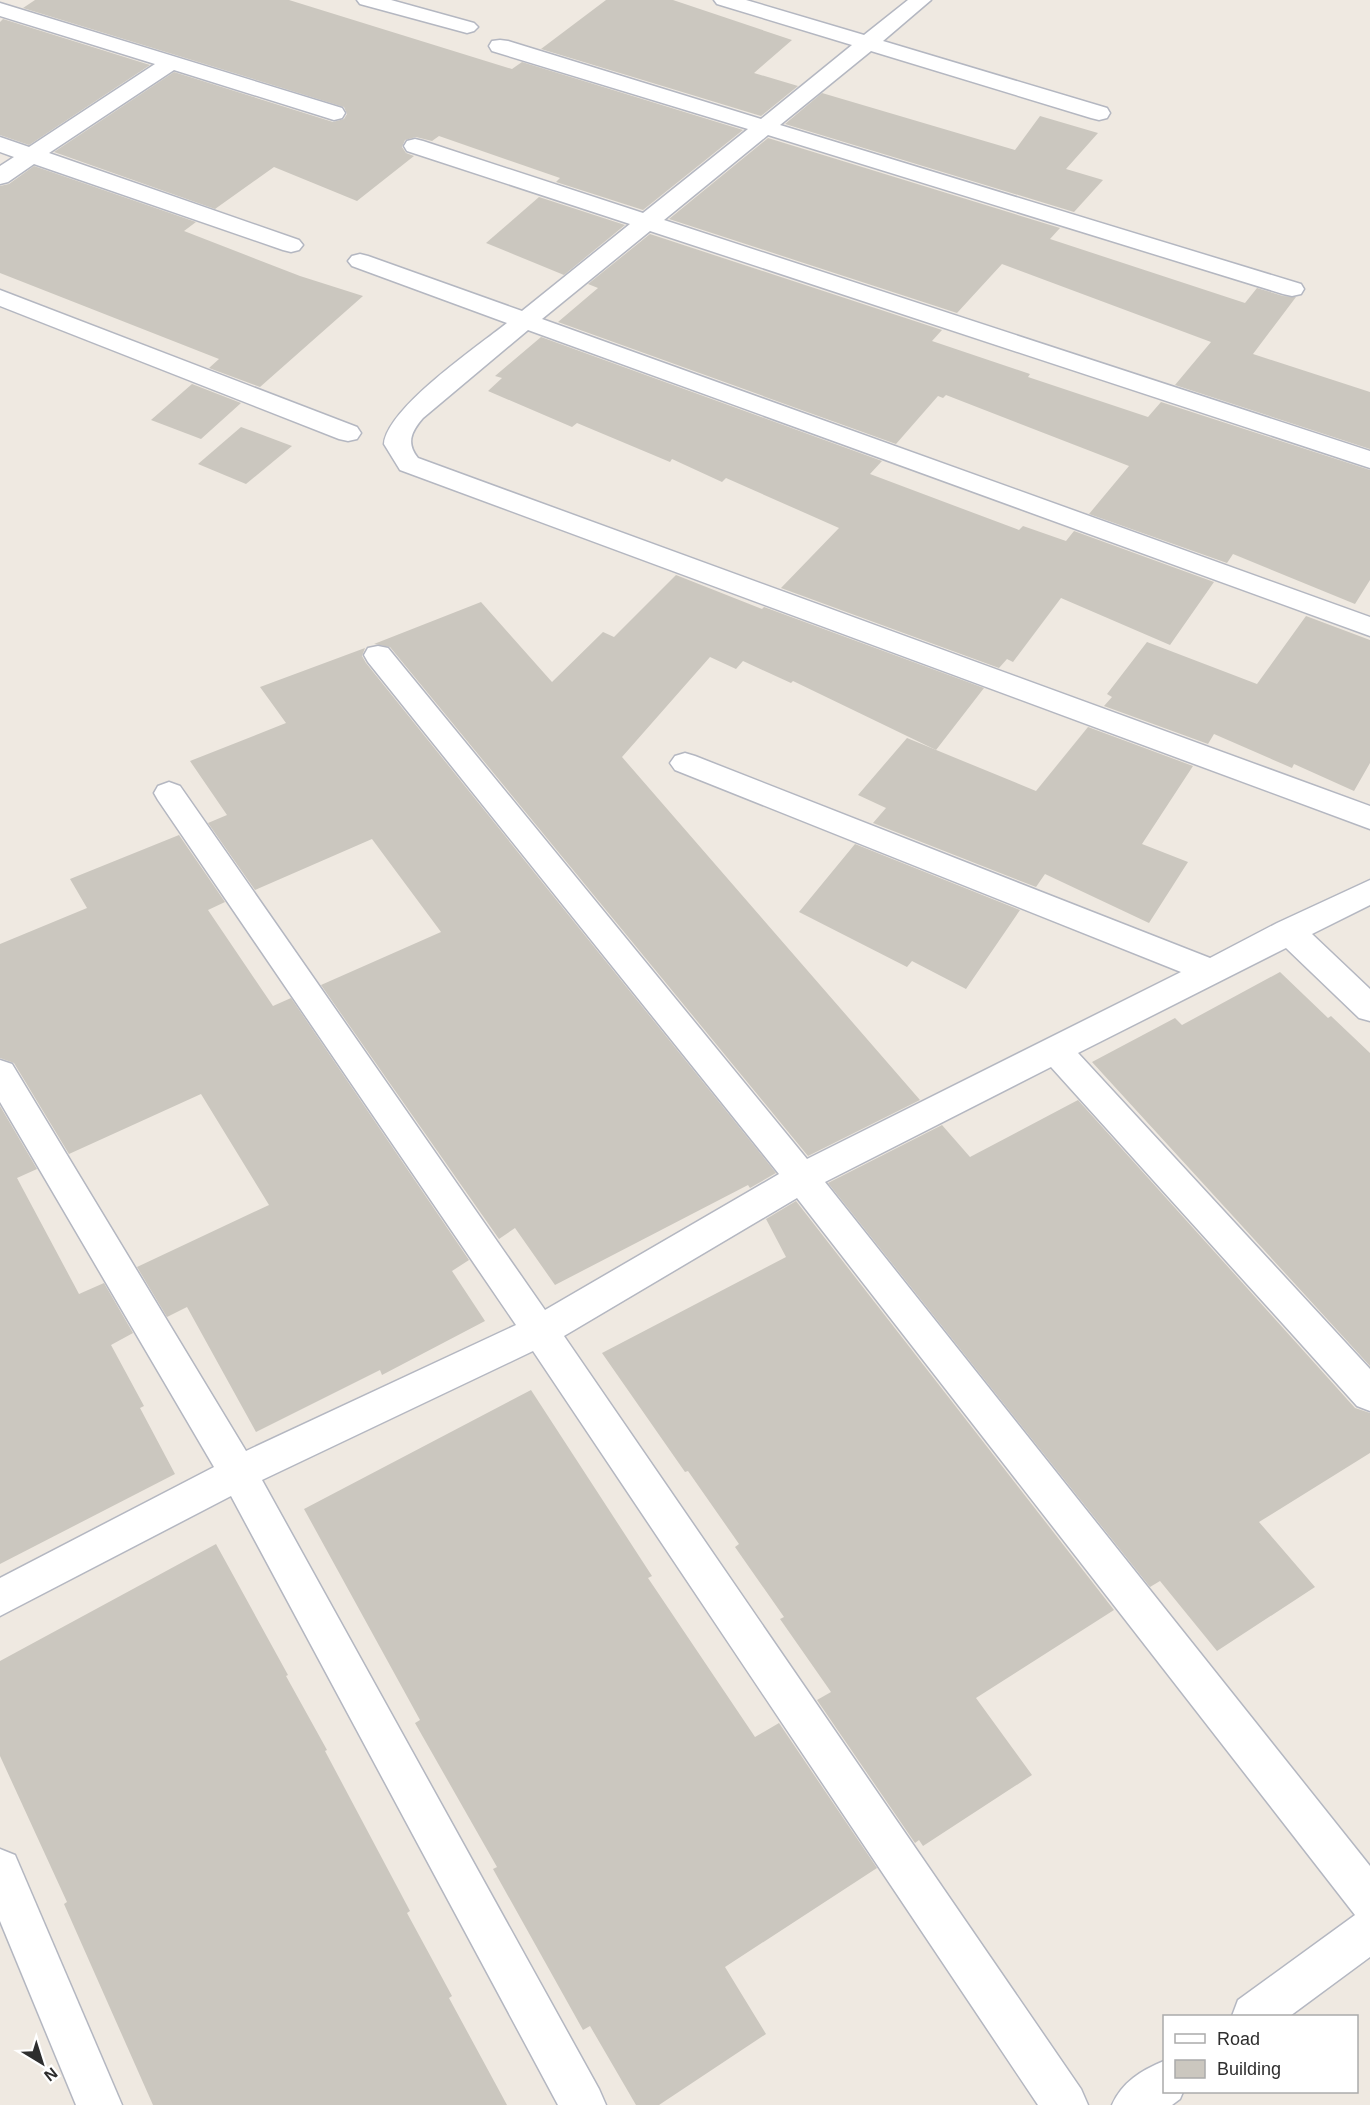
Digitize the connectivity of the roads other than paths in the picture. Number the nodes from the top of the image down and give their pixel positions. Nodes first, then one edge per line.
1 (367, 0) edge
2 (724, 0) edge
3 (921, 0) edge
4 (0, 9) edge
5 (467, 27) dead end
6 (867, 43) junction
7 (500, 46) dead end
8 (171, 63) junction
9 (334, 113) dead end
10 (1099, 113) dead end
11 (764, 127) junction
12 (0, 144) edge
13 (415, 146) dead end
14 (31, 155) junction
15 (0, 177) edge
16 (647, 222) junction
17 (291, 245) dead end
18 (360, 261) dead end
19 (1292, 289) dead end
20 (0, 297) edge
21 (524, 321) junction
22 (348, 433) dead end
23 (1370, 460) edge
24 (1370, 627) edge
25 (378, 655) dead end
26 (685, 763) dead end
27 (169, 793) dead end
28 (1370, 818) edge
29 (1370, 891) edge
30 (1288, 931) junction
31 (1211, 971) junction
32 (1370, 1009) edge
33 (1055, 1050) junction
34 (0, 1073) edge
35 (802, 1178) junction
36 (540, 1331) junction
37 (1370, 1395) edge
38 (238, 1473) junction
39 (0, 1598) edge
40 (0, 1870) edge
41 (1370, 1900) edge
42 (1370, 1930) edge
43 (1255, 2015) edge
44 (1163, 2084) edge
45 (99, 2105) edge
46 (583, 2105) edge
47 (1065, 2105) edge
48 (1135, 2105) edge

1 - 5 street
2 - 6 street
3 - 6 street
4 - 8 street
6 - 10 street
6 - 11 street
7 - 11 street
8 - 9 street
8 - 14 street
11 - 16 street
11 - 19 street
12 - 14 street
13 - 16 street
14 - 15 street
14 - 17 street
16 - 21 street
16 - 23 street
18 - 21 street
20 - 22 street
21 - 24 street
21 - 28 street
25 - 35 street
26 - 31 street
27 - 36 street
29 - 30 street
30 - 31 street
30 - 32 street
31 - 33 street
33 - 35 street
33 - 37 street
34 - 38 street
35 - 36 street
35 - 41 street
36 - 38 street
36 - 47 street
38 - 39 street
38 - 46 street
40 - 45 street
42 - 43 street
44 - 48 street

